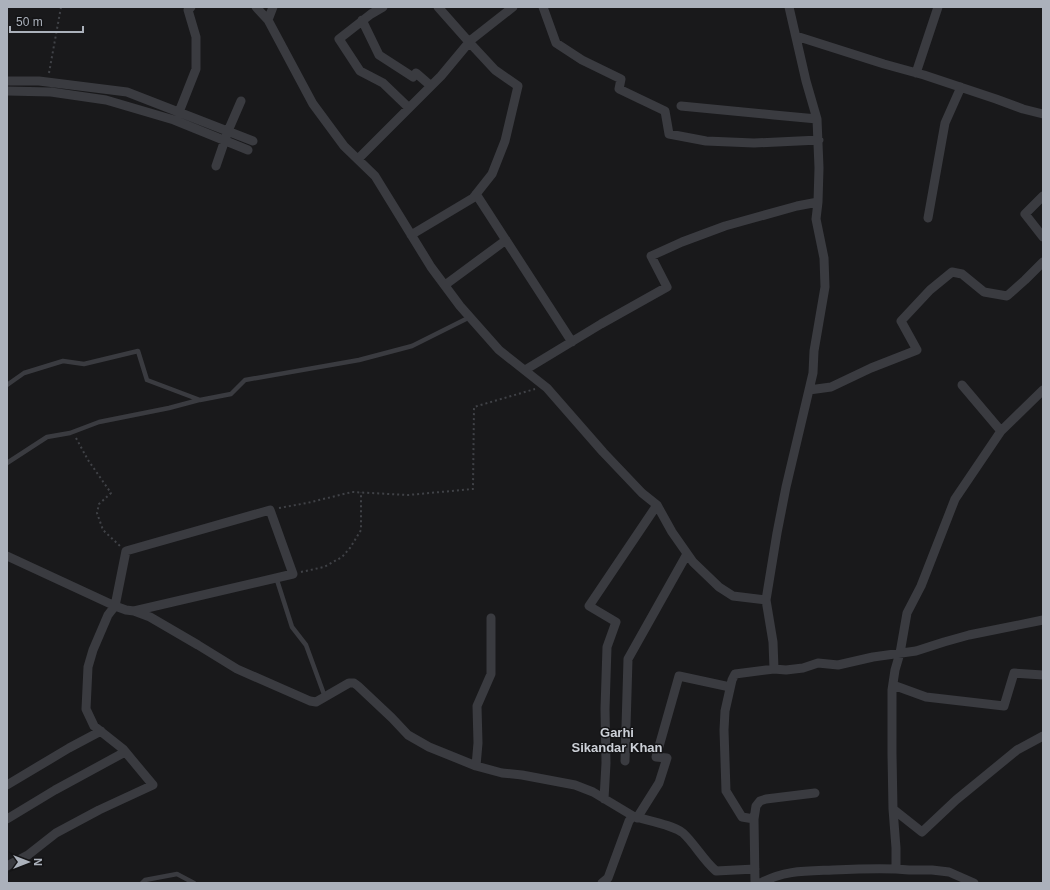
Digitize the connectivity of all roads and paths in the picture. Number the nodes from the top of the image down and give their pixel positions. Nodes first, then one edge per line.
1 (61, 7) edge
2 (191, 7) edge
3 (256, 7) edge
4 (273, 7) edge
5 (383, 7) edge
6 (438, 7) edge
7 (514, 7) edge
8 (543, 7) edge
9 (789, 7) edge
10 (938, 7) edge
11 (268, 20) junction
12 (362, 20) junction
13 (796, 36) junction
14 (469, 42) junction
15 (916, 73) junction
16 (7, 81) edge
17 (47, 82) junction
18 (431, 86) junction
19 (961, 87) junction
20 (7, 91) edge
21 (241, 101) dead end
22 (681, 106) dead end
23 (409, 108) junction
24 (179, 112) junction
25 (1043, 114) edge
26 (817, 119) junction
27 (228, 131) junction
28 (819, 140) junction
29 (225, 141) junction
30 (252, 141) dead end
31 (248, 150) dead end
32 (358, 159) junction
33 (216, 166) dead end
34 (476, 194) junction
35 (1043, 196) edge
36 (818, 202) junction
37 (928, 218) dead end
38 (411, 235) junction
39 (1043, 237) edge
40 (506, 240) junction
41 (1043, 262) edge
42 (445, 285) junction
43 (470, 316) junction
44 (572, 342) junction
45 (524, 370) junction
46 (7, 385) edge
47 (962, 385) dead end
48 (544, 386) junction
49 (809, 390) junction
50 (1043, 390) edge
51 (200, 400) junction
52 (1001, 430) junction
53 (72, 432) junction
54 (7, 463) edge
55 (361, 492) junction
56 (658, 505) junction
57 (270, 510) junction
58 (126, 551) junction
59 (687, 554) junction
60 (7, 556) edge
61 (293, 574) junction
62 (276, 577) junction
63 (766, 600) junction
64 (115, 606) junction
65 (134, 611) junction
66 (491, 618) dead end
67 (1043, 620) edge
68 (900, 653) junction
69 (774, 669) junction
70 (1043, 675) edge
71 (730, 686) junction
72 (893, 686) junction
73 (325, 697) junction
74 (101, 731) junction
75 (1043, 736) edge
76 (126, 752) junction
77 (625, 761) dead end
78 (476, 766) junction
79 (7, 785) edge
80 (815, 793) dead end
81 (604, 798) junction
82 (893, 809) junction
83 (635, 817) junction
84 (754, 819) junction
85 (7, 820) edge
86 (7, 866) edge
87 (755, 869) junction
88 (896, 869) junction
89 (142, 883) edge
90 (194, 883) edge
91 (602, 883) edge
92 (755, 883) edge
93 (761, 883) edge
94 (974, 883) edge

1 - 17 path
2 - 24 street
3 - 11 street
4 - 11 street
5 - 12 street
6 - 14 street
7 - 14 street
8 - 28 street
9 - 13 street
10 - 15 street
11 - 32 street
12 - 18 street
12 - 23 street
13 - 15 street
13 - 26 street
14 - 18 street
14 - 34 street
15 - 19 street
16 - 17 street
17 - 24 street
18 - 23 street
19 - 25 street
19 - 37 street
20 - 29 street
21 - 27 street
22 - 26 street
23 - 32 street
24 - 27 street
26 - 28 street
27 - 29 street
27 - 30 street
28 - 36 street
29 - 31 street
29 - 33 street
32 - 38 street
34 - 38 street
34 - 40 street
35 - 39 street
36 - 44 street
36 - 49 street
38 - 42 street
40 - 42 street
40 - 44 street
41 - 49 street
42 - 43 street
43 - 45 street
43 - 51 lane
44 - 45 street
45 - 48 street
46 - 51 lane
47 - 52 street
48 - 55 path
48 - 56 street
49 - 63 street
50 - 52 street
51 - 53 lane
52 - 68 street
53 - 54 lane
53 - 58 path
55 - 57 path
55 - 61 path
56 - 59 street
56 - 81 street
57 - 58 street
57 - 61 street
58 - 64 street
59 - 63 street
59 - 77 street
60 - 64 street
61 - 62 street
62 - 65 street
62 - 73 lane
63 - 69 street
64 - 65 street
64 - 74 street
65 - 73 street
66 - 78 street
67 - 68 street
68 - 69 street
68 - 72 street
69 - 71 street
70 - 72 street
71 - 83 street
71 - 84 street
72 - 82 street
73 - 78 street
74 - 76 street
74 - 79 street
75 - 82 street
76 - 85 street
76 - 86 street
78 - 81 street
80 - 84 street
81 - 83 street
82 - 88 street
83 - 87 street
83 - 91 street
84 - 87 street
87 - 92 street
88 - 93 street
88 - 94 street
89 - 90 lane

